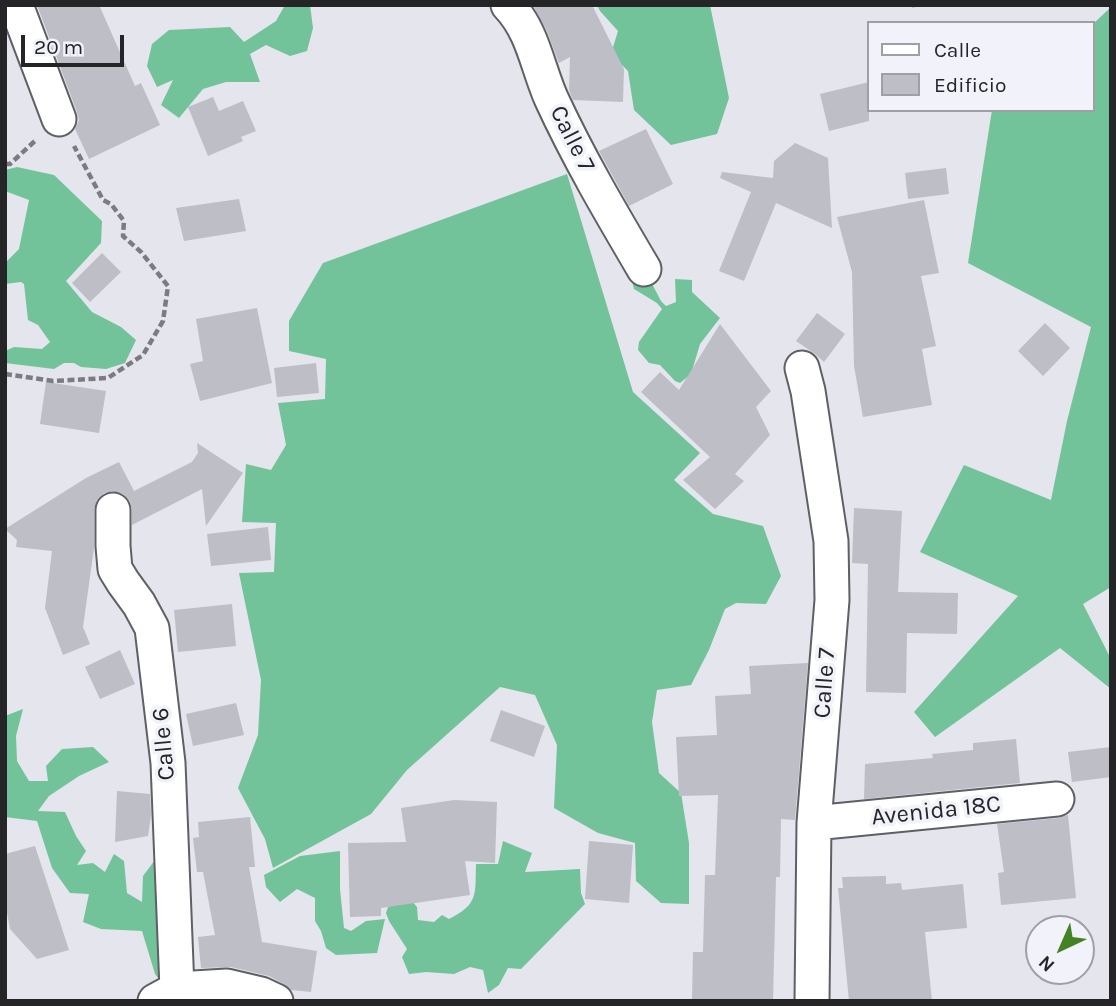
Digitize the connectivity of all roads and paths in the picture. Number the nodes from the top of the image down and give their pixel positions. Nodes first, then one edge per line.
1 (16, 5) edge
2 (508, 5) edge
3 (59, 120) joint
4 (644, 269) dead end
5 (802, 368) dead end
6 (5, 374) edge
7 (113, 510) dead end
8 (1057, 799) dead end
9 (814, 823) junction
10 (166, 995) edge
11 (276, 1001) edge
12 (813, 1001) edge

1 - 3 street
2 - 4 street, Calle 7
3 - 6 path
5 - 9 street, Calle 7
7 - 10 street, Calle 6
8 - 9 street, Avenida 18C
9 - 12 street, Calle 7
10 - 11 street

